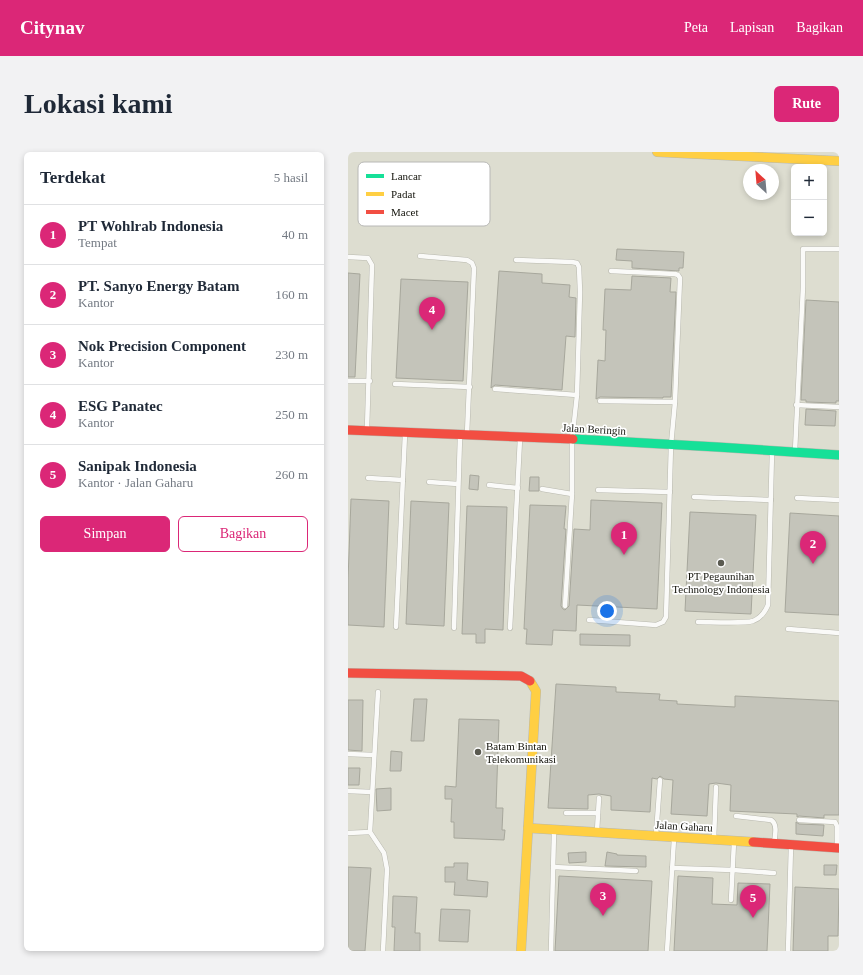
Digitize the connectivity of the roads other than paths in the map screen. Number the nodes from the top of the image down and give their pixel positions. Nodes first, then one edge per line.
1 (657, 152) edge
2 (839, 161) edge
3 (839, 249) edge
4 (420, 256) dead end
5 (348, 257) edge
6 (516, 260) dead end
7 (611, 271) dead end
8 (348, 381) edge
9 (370, 381) junction
10 (395, 384) dead end
11 (470, 387) junction
12 (495, 389) dead end
13 (577, 395) junction
14 (600, 401) dead end
15 (675, 402) junction
16 (796, 405) junction
17 (839, 407) edge
18 (348, 430) edge
19 (367, 431) junction
20 (405, 432) junction
21 (463, 435) junction
22 (348, 437) edge
23 (520, 437) junction
24 (572, 440) junction
25 (671, 445) junction
26 (772, 450) junction
27 (795, 451) junction
28 (839, 455) edge
29 (368, 478) dead end
30 (403, 480) junction
31 (429, 482) dead end
32 (458, 484) junction
33 (489, 485) dead end
34 (518, 488) junction
35 (542, 489) dead end
36 (598, 490) dead end
37 (670, 492) junction
38 (572, 494) junction
39 (694, 497) dead end
40 (797, 498) dead end
41 (771, 500) junction
42 (839, 500) edge
43 (565, 606) dead end
44 (588, 620) dead end
45 (698, 622) dead end
46 (396, 627) dead end
47 (454, 628) dead end
48 (510, 628) dead end
49 (788, 629) dead end
50 (839, 633) edge
51 (348, 673) edge
52 (378, 692) dead end
53 (348, 754) edge
54 (374, 755) junction
55 (660, 780) dead end
56 (716, 787) dead end
57 (348, 791) edge
58 (372, 792) junction
59 (599, 798) dead end
60 (598, 813) junction
61 (566, 814) dead end
62 (736, 816) dead end
63 (799, 820) dead end
64 (528, 828) junction
65 (554, 830) junction
66 (370, 832) junction
67 (348, 833) edge
68 (597, 833) junction
69 (656, 836) junction
70 (674, 838) junction
71 (714, 839) junction
72 (734, 841) junction
73 (774, 843) junction
74 (791, 845) junction
75 (838, 848) edge
76 (553, 867) junction
77 (672, 868) junction
78 (733, 870) junction
79 (636, 871) dead end
80 (774, 874) dead end
81 (731, 900) dead end
82 (383, 951) edge
83 (521, 951) edge
84 (551, 951) edge
85 (667, 951) edge
86 (788, 951) edge

1 - 2 street
3 - 16 lane
4 - 11 lane
5 - 9 lane
6 - 13 lane
7 - 15 lane
8 - 9 lane
9 - 19 lane
10 - 11 lane
11 - 21 lane
12 - 13 lane
13 - 24 lane
14 - 15 lane
15 - 25 lane
16 - 17 lane
16 - 27 lane
18 - 19 street, Jalan Beringin
18 - 22 lane
19 - 20 street, Jalan Beringin
20 - 21 street, Jalan Beringin
20 - 30 lane
21 - 23 street, Jalan Beringin
21 - 32 lane
23 - 24 street, Jalan Beringin
23 - 34 lane
24 - 25 street, Jalan Beringin
24 - 38 lane
25 - 26 street, Jalan Beringin
25 - 37 lane
26 - 27 street, Jalan Beringin
26 - 41 lane
27 - 28 street, Jalan Beringin
29 - 30 lane
30 - 46 lane
31 - 32 lane
32 - 47 lane
33 - 34 lane
34 - 48 lane
35 - 38 lane
36 - 37 lane
37 - 44 lane
38 - 43 lane
39 - 41 lane
40 - 42 lane
41 - 45 lane
49 - 50 lane
51 - 64 street
52 - 54 lane
53 - 54 lane
54 - 58 lane
55 - 69 lane
56 - 71 lane
57 - 58 lane
58 - 66 lane
59 - 60 lane
60 - 61 lane
60 - 68 lane
62 - 73 lane
63 - 75 lane
64 - 65 street, Jalan Gaharu
64 - 83 street
65 - 68 street, Jalan Gaharu
65 - 76 lane
66 - 67 lane
66 - 82 lane
68 - 69 street, Jalan Gaharu
69 - 70 street, Jalan Gaharu
70 - 71 street, Jalan Gaharu
70 - 77 lane
71 - 72 street, Jalan Gaharu
72 - 73 street, Jalan Gaharu
72 - 78 lane
73 - 74 street, Jalan Gaharu
74 - 75 street, Jalan Gaharu
74 - 86 lane
76 - 79 lane
76 - 84 lane
77 - 78 lane
77 - 85 lane
78 - 80 lane
78 - 81 lane

